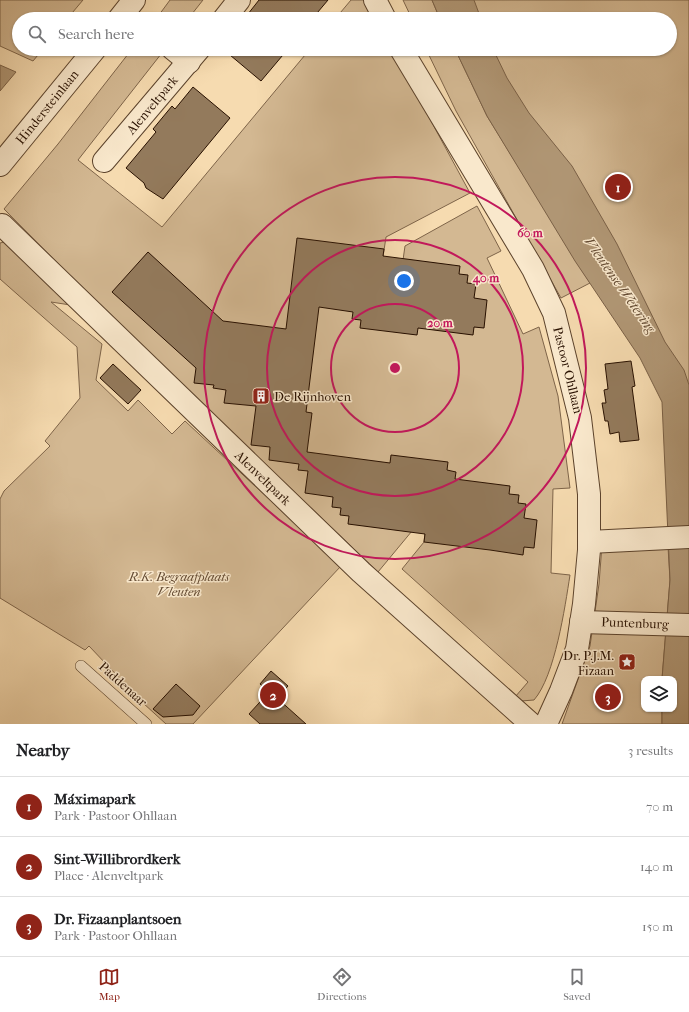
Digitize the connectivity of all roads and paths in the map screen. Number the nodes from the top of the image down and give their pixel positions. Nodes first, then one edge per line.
1 (239, 0) edge
2 (375, 0) edge
3 (230, 12) edge
4 (382, 12) edge
5 (89, 56) edge
6 (185, 56) edge
7 (405, 56) edge
8 (104, 161) dead end
9 (0, 165) edge
10 (2, 225) dead end
11 (689, 536) edge
12 (590, 542) junction
13 (581, 622) junction
14 (689, 625) edge
15 (81, 666) dead end
16 (146, 724) edge
17 (530, 724) edge
18 (546, 724) edge

1 - 3 street
2 - 4 street
5 - 9 street, Hindersteinlaan
6 - 8 street, Alenveltpark
7 - 12 street, Pastoor Ohllaan
10 - 17 street, Alenveltpark
11 - 12 street
12 - 13 street, Pastoor Ohllaan
13 - 14 street, Puntenburg
13 - 18 street, Pastoor Ohllaan
15 - 16 lane, Paddenaar

